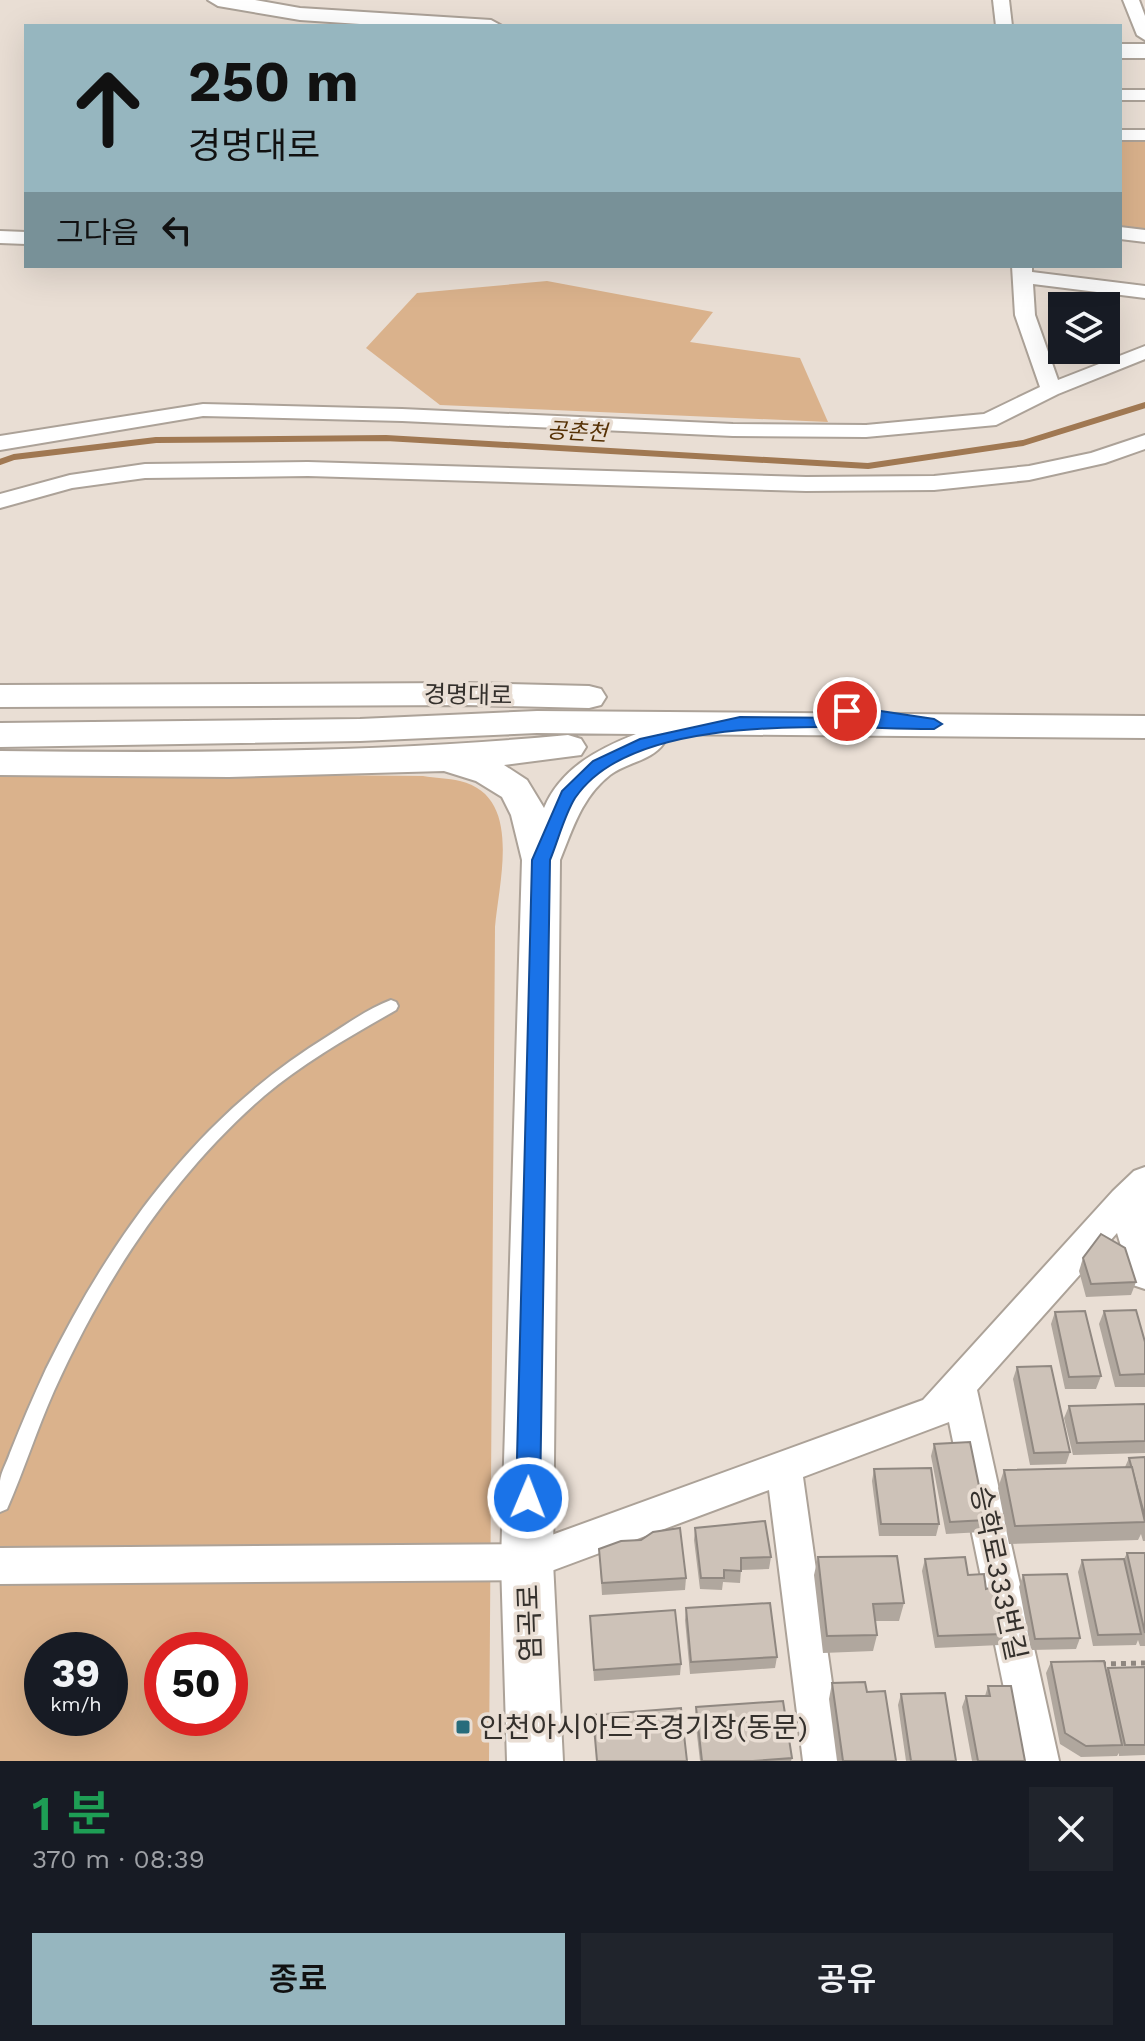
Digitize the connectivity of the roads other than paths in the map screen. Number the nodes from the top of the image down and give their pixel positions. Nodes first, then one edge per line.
1 (218, 0) edge
2 (1001, 0) edge
3 (1131, 0) edge
4 (298, 20) edge
5 (427, 24) edge
6 (1004, 24) edge
7 (1145, 35) edge
8 (1122, 51) edge
9 (1145, 51) edge
10 (1122, 95) edge
11 (1145, 95) edge
12 (1122, 135) edge
13 (1145, 135) edge
14 (1122, 233) edge
15 (1145, 236) edge
16 (0, 237) edge
17 (24, 238) edge
18 (1022, 272) edge
19 (1145, 292) edge
20 (1145, 352) edge
21 (1051, 390) junction
22 (1145, 442) edge
23 (0, 443) edge
24 (0, 501) edge
25 (0, 696) edge
26 (740, 723) junction
27 (934, 724) junction
28 (1145, 727) edge
29 (0, 735) edge
30 (646, 743) junction
31 (444, 759) junction
32 (0, 763) edge
33 (541, 860) junction
34 (391, 1006) dead end
35 (1135, 1190) edge
36 (1145, 1275) edge
37 (959, 1386) junction
38 (784, 1468) junction
39 (0, 1503) edge
40 (527, 1562) junction
41 (0, 1566) edge
42 (535, 1761) edge
43 (823, 1761) edge
44 (1039, 1761) edge

1 - 4 main road
2 - 6 street
3 - 7 street
4 - 5 main road
8 - 9 main road
10 - 11 street
12 - 13 street
14 - 15 street
16 - 17 street
18 - 19 street
18 - 21 street
20 - 21 street
21 - 23 street
22 - 24 street
25 - 27 main road, 경명대로
26 - 27 main road, 경명대로
26 - 29 main road, 경명대로
26 - 30 main road, 경명대로
27 - 28 main road, 경명대로
30 - 31 main road, 경명대로
30 - 33 main road, 염곡로
31 - 32 main road, 경명대로
31 - 33 main road, 염곡로
33 - 40 main road, 염곡로
34 - 39 lane
35 - 36 street
35 - 37 street
37 - 38 street
37 - 44 street, 승학로333번길
38 - 40 street
38 - 43 street
40 - 41 street
40 - 42 main road, 염곡로

